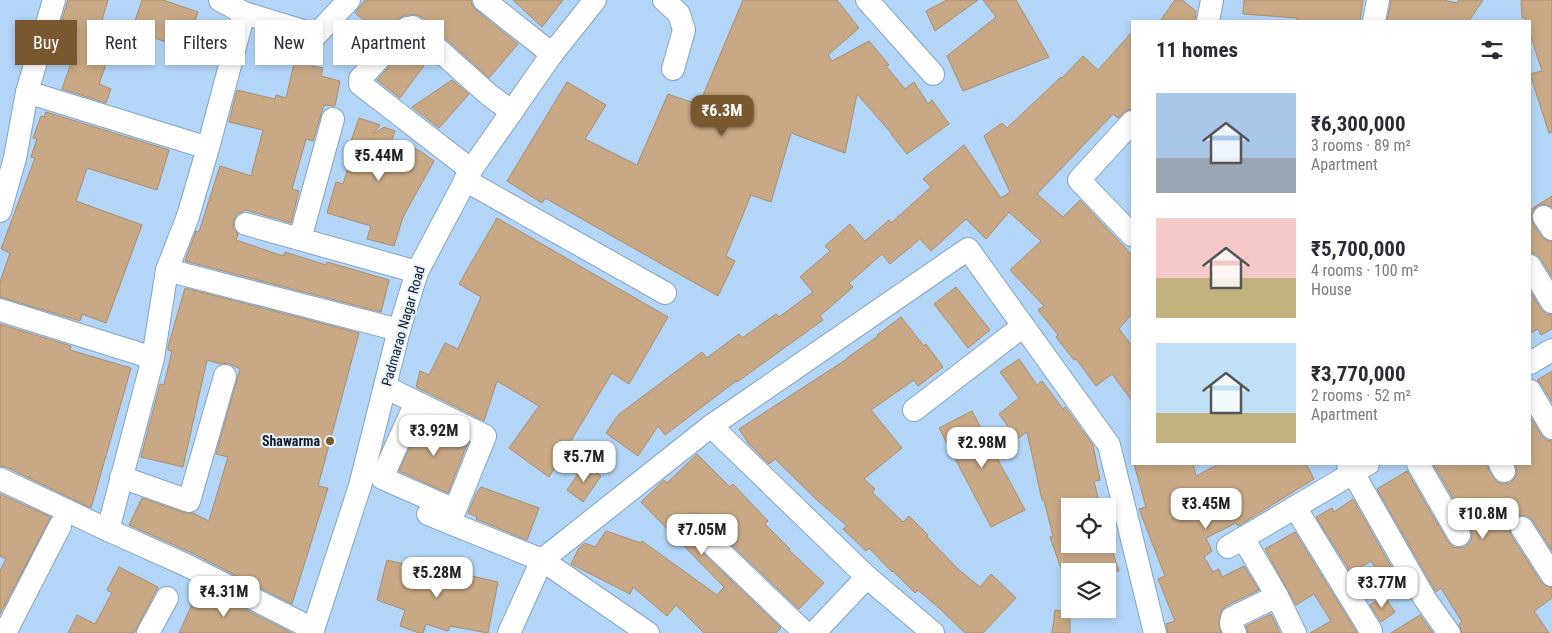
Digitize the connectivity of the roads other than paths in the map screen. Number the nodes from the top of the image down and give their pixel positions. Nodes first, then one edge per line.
1 (54, 0) edge
2 (220, 0) edge
3 (349, 0) edge
4 (484, 0) edge
5 (595, 0) edge
6 (867, 0) edge
7 (1212, 0) edge
8 (1378, 0) edge
9 (676, 5) edge
10 (244, 13) junction
11 (1208, 20) edge
12 (1374, 20) edge
13 (552, 54) junction
14 (673, 69) dead end
15 (933, 74) dead end
16 (27, 92) junction
17 (512, 112) junction
18 (333, 119) dead end
19 (1131, 123) edge
20 (208, 148) junction
21 (468, 175) junction
22 (0, 211) edge
23 (246, 224) dead end
24 (1131, 234) edge
25 (300, 239) junction
26 (1531, 268) edge
27 (167, 270) junction
28 (416, 272) junction
29 (665, 293) dead end
30 (1552, 302) edge
31 (0, 310) edge
32 (1023, 326) junction
33 (399, 330) junction
34 (1552, 350) edge
35 (153, 358) junction
36 (1531, 362) edge
37 (225, 376) dead end
38 (385, 387) junction
39 (1531, 393) edge
40 (416, 402) junction
41 (914, 410) dead end
42 (710, 426) junction
43 (1552, 428) edge
44 (1419, 465) edge
45 (1357, 467) edge
46 (121, 477) junction
47 (0, 479) edge
48 (360, 486) junction
49 (1295, 507) junction
50 (60, 526) dead end
51 (693, 526) dead end
52 (1522, 528) dead end
53 (108, 530) junction
54 (1459, 535) dead end
55 (542, 560) junction
56 (1552, 575) edge
57 (867, 577) junction
58 (1277, 596) junction
59 (168, 598) dead end
60 (313, 631) edge
61 (1370, 631) dead end
62 (5, 633) edge
63 (148, 633) edge
64 (509, 633) edge
65 (648, 633) edge
66 (805, 633) edge
67 (814, 633) edge
68 (933, 633) edge
69 (1155, 633) edge
70 (1235, 633) edge
71 (1296, 633) edge
72 (1449, 633) edge

1 - 16 street
2 - 10 street
3 - 10 street
4 - 13 street
5 - 13 street, Padmarao Nagar Road
6 - 15 street
7 - 11 street
8 - 12 street
9 - 14 street
10 - 20 street
13 - 17 street, Padmarao Nagar Road
16 - 20 street
16 - 22 street
17 - 21 street, Padmarao Nagar Road
17 - 21 street
18 - 25 street
19 - 24 street
20 - 27 street
21 - 28 street, Padmarao Nagar Road
21 - 29 street
23 - 25 street
25 - 28 street
26 - 30 street
27 - 33 street
27 - 35 street
28 - 33 street, Padmarao Nagar Road
31 - 35 street
32 - 41 street
32 - 42 street
32 - 69 street
33 - 38 street, Padmarao Nagar Road
34 - 36 street
35 - 46 street
37 - 46 street
38 - 40 street
38 - 48 street, Padmarao Nagar Road
39 - 43 street
40 - 40 street
42 - 55 street
42 - 57 street
44 - 54 street
45 - 49 street
45 - 72 street
46 - 53 street
47 - 53 street
48 - 55 street
48 - 60 street, Padmarao Nagar Road
49 - 58 street
49 - 61 street
50 - 62 street
51 - 66 street
52 - 56 street
53 - 60 street
55 - 64 street
55 - 65 street
57 - 67 street
57 - 68 street
58 - 70 street
58 - 71 street
59 - 63 street

